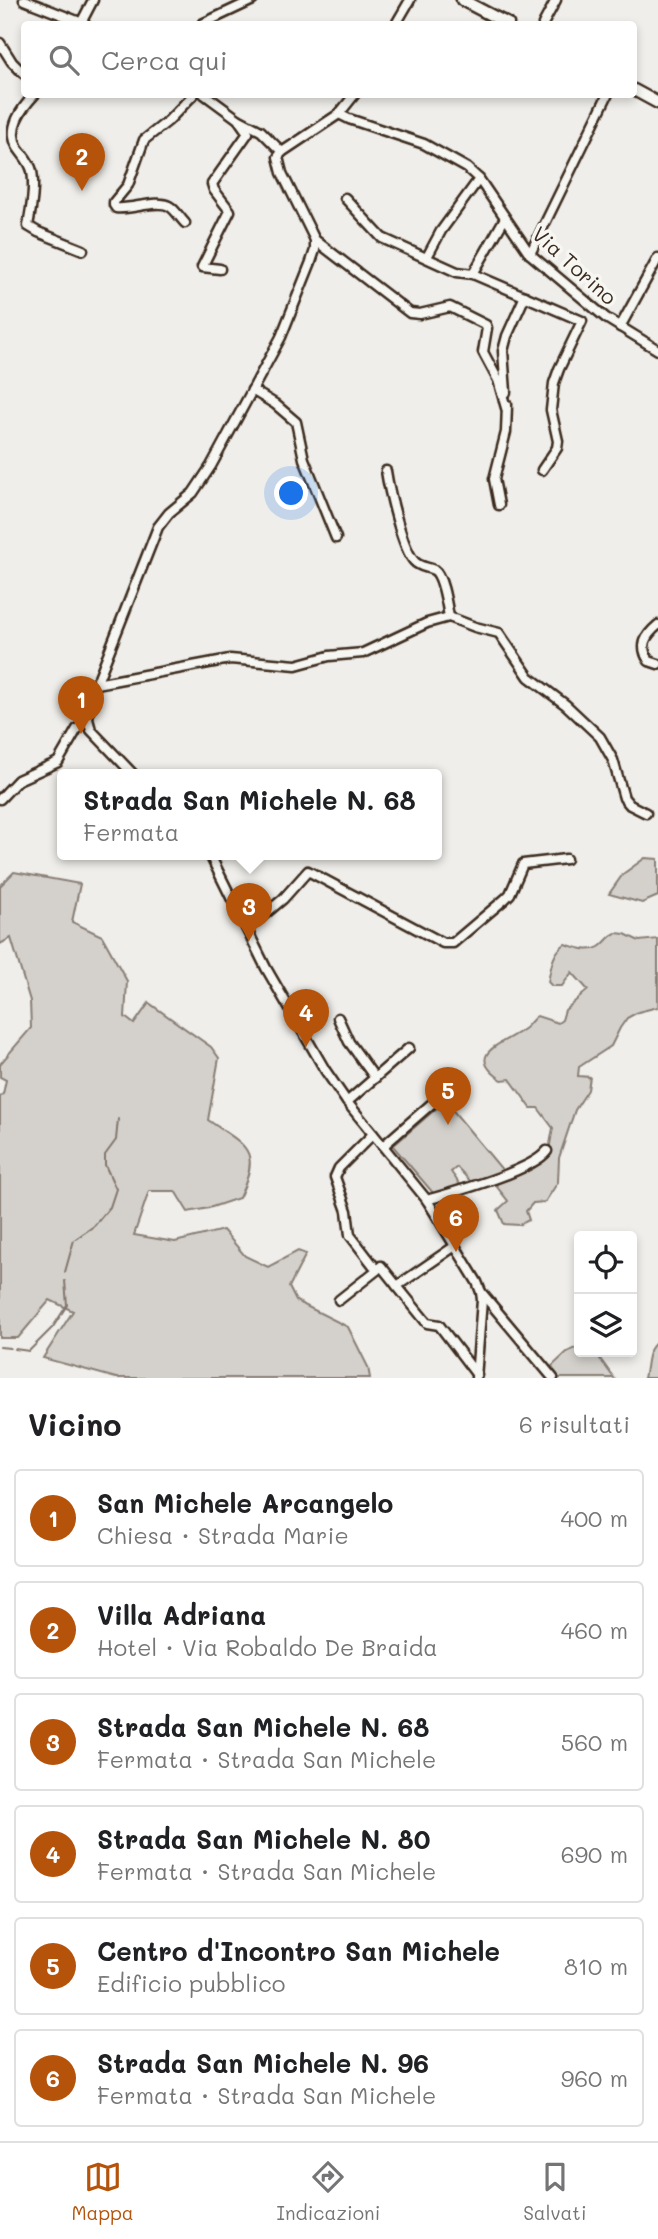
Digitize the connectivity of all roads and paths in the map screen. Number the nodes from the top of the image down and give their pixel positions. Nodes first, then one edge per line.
1 (24, 0) edge
2 (93, 0) edge
3 (253, 0) edge
4 (410, 0) edge
5 (462, 0) edge
6 (556, 0) edge
7 (76, 21) edge
8 (84, 21) edge
9 (208, 21) edge
10 (398, 21) edge
11 (502, 21) edge
12 (545, 21) edge
13 (0, 43) edge
14 (21, 71) edge
15 (637, 92) edge
16 (31, 98) edge
17 (190, 98) edge
18 (209, 98) edge
19 (352, 98) edge
20 (606, 98) edge
21 (658, 103) edge
22 (339, 114) junction
23 (238, 119) junction
24 (282, 152) junction
25 (479, 179) junction
26 (345, 198) dead end
27 (505, 218) junction
28 (185, 223) dead end
29 (315, 240) junction
30 (83, 250) dead end
31 (530, 254) junction
32 (426, 257) junction
33 (657, 264) edge
34 (220, 269) dead end
35 (473, 274) junction
36 (525, 296) junction
37 (590, 306) junction
38 (582, 321) junction
39 (620, 327) junction
40 (658, 350) edge
41 (251, 390) junction
42 (506, 408) junction
43 (542, 470) dead end
44 (386, 471) dead end
45 (499, 505) dead end
46 (336, 538) dead end
47 (449, 617) junction
48 (658, 625) edge
49 (658, 664) edge
50 (96, 684) junction
51 (88, 719) junction
52 (128, 769) edge
53 (0, 799) edge
54 (646, 813) dead end
55 (566, 859) dead end
56 (212, 860) edge
57 (247, 929) junction
58 (338, 1018) dead end
59 (409, 1048) dead end
60 (375, 1078) junction
61 (452, 1086) dead end
62 (347, 1102) junction
63 (373, 1134) junction
64 (383, 1146) junction
65 (547, 1151) dead end
66 (427, 1200) junction
67 (455, 1245) junction
68 (381, 1266) dead end
69 (397, 1286) junction
70 (481, 1292) junction
71 (339, 1300) dead end
72 (476, 1376) edge
73 (553, 1378) edge

1 - 7 street
2 - 8 street
3 - 9 street
4 - 10 street
5 - 11 main road
6 - 12 street
13 - 14 street
15 - 21 main road
16 - 30 street
17 - 28 street
18 - 23 street
19 - 22 street
20 - 31 street
22 - 24 street
22 - 25 street, Via Torino
23 - 24 street
23 - 34 street
24 - 29 street
25 - 27 street, Via Torino
25 - 32 street
26 - 32 street
27 - 31 street, Via Torino
27 - 35 street
29 - 41 street
29 - 42 street
31 - 37 street, Via Torino
32 - 35 street
33 - 39 street
35 - 36 street
36 - 38 street
36 - 42 street
37 - 38 street
37 - 39 street, Via Torino
38 - 43 street
39 - 40 street, Via Torino
41 - 46 street
41 - 50 street
42 - 45 street
44 - 47 street
47 - 50 street
47 - 54 street
48 - 49 street
50 - 51 street
51 - 52 street
51 - 53 street
55 - 57 street
56 - 57 street
57 - 62 street
58 - 60 street
59 - 60 street
60 - 62 street
61 - 64 street
62 - 63 street
63 - 64 street
63 - 71 street
64 - 66 street
65 - 66 street
66 - 67 street
67 - 69 street
67 - 70 street
68 - 69 street
69 - 72 street
70 - 72 street
70 - 73 street

